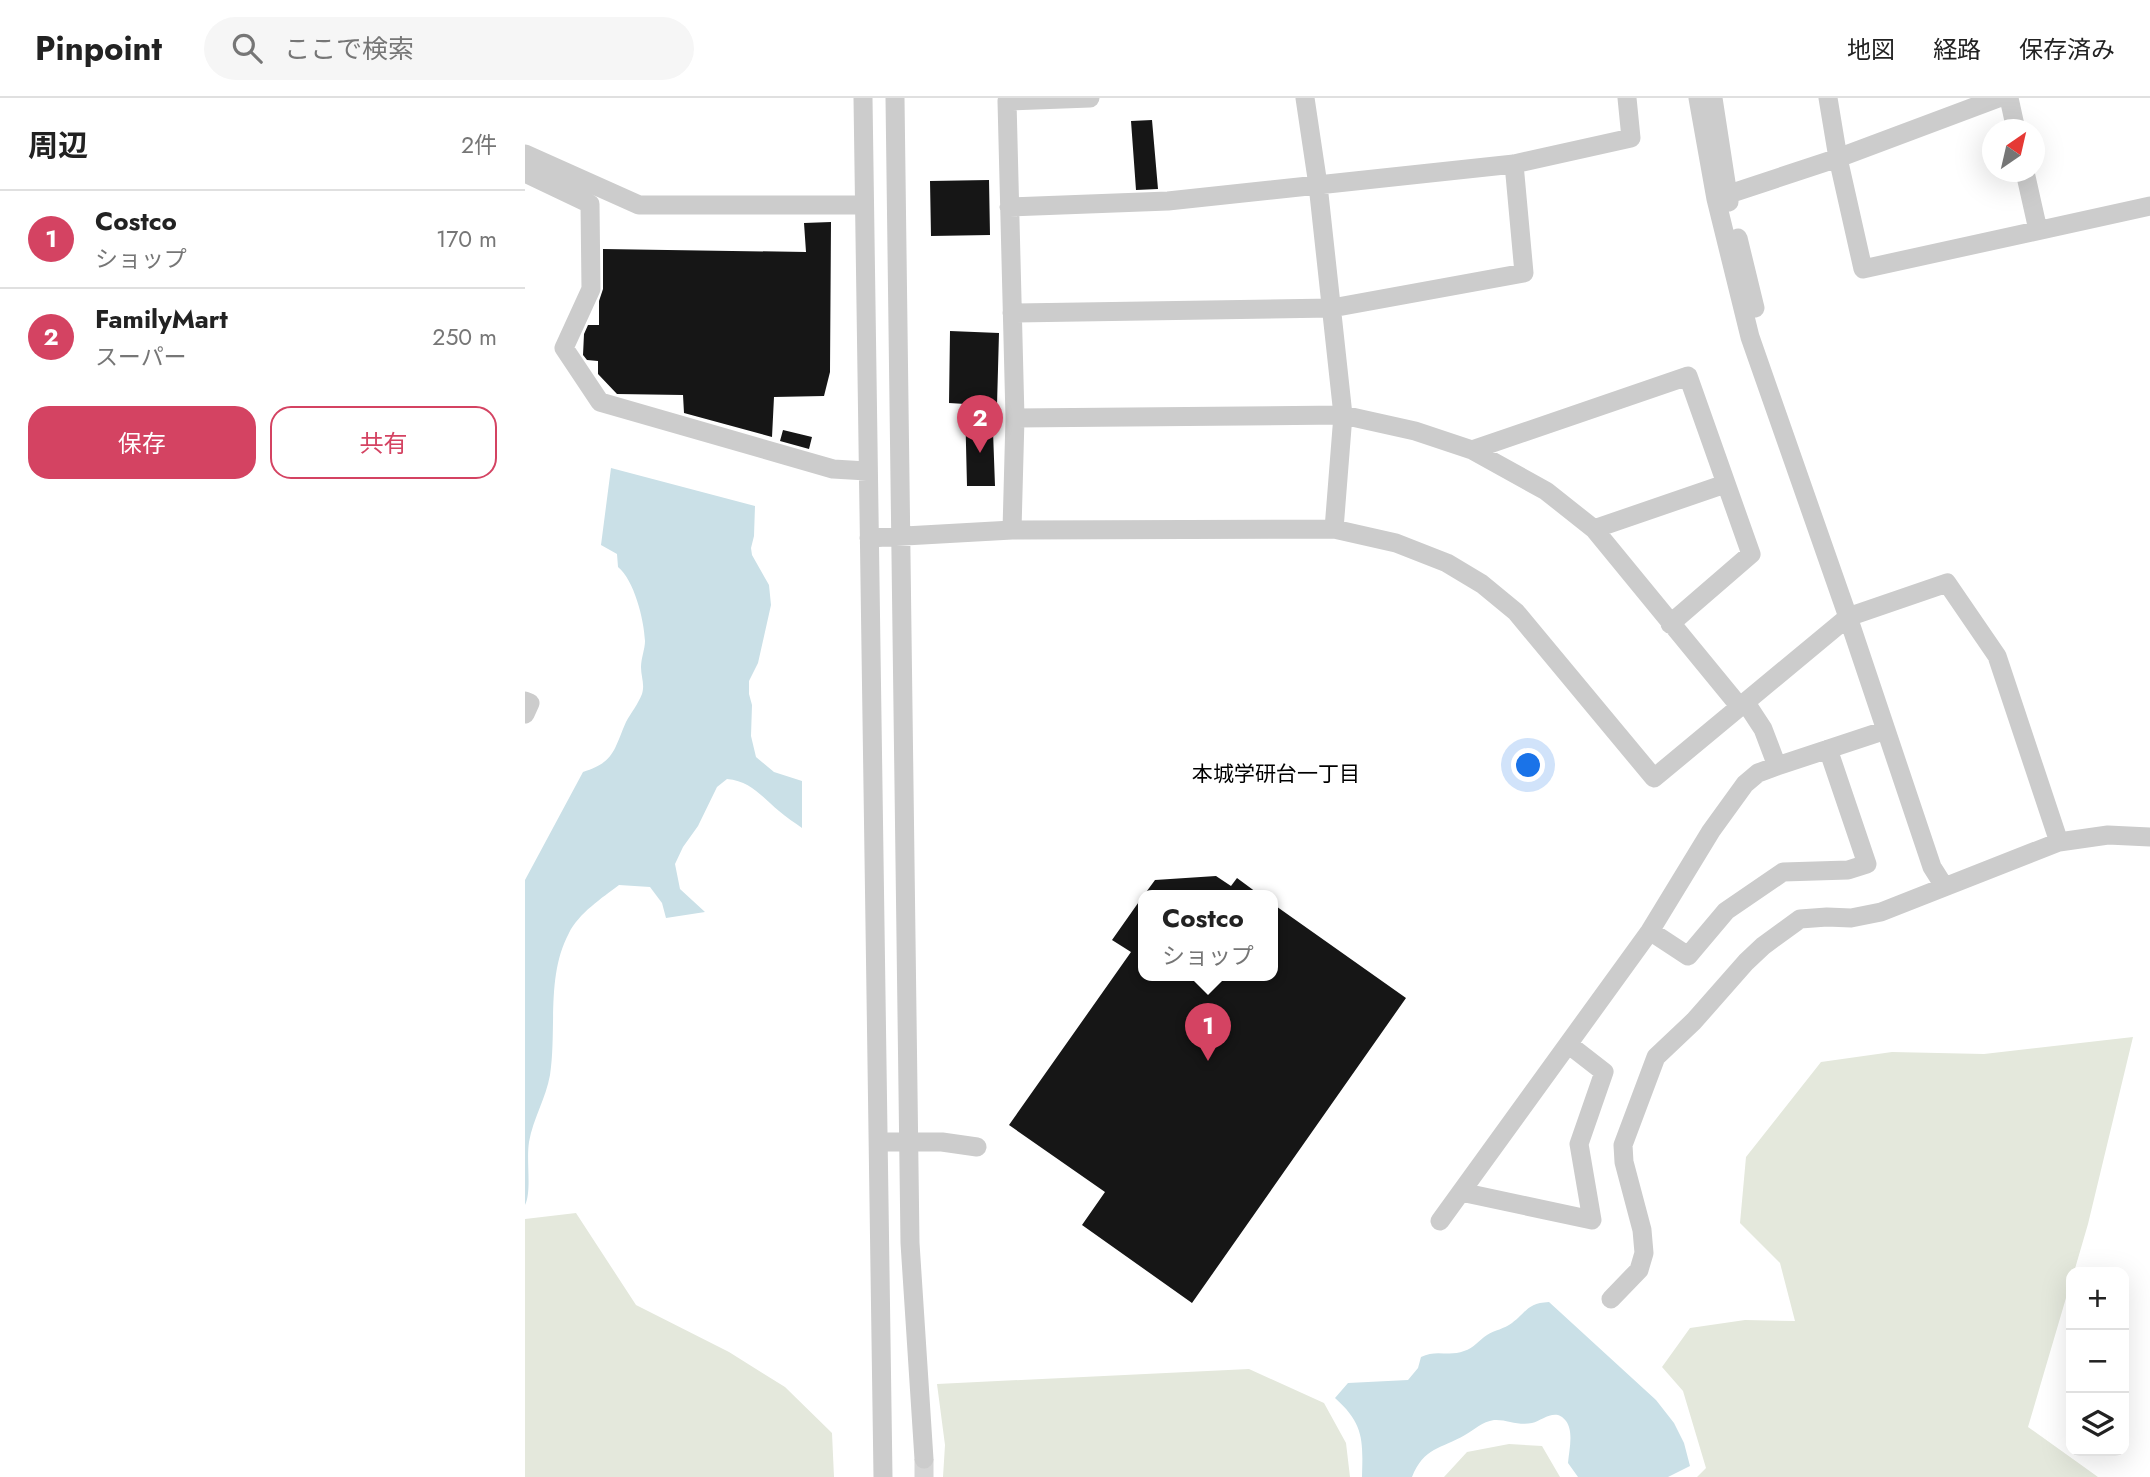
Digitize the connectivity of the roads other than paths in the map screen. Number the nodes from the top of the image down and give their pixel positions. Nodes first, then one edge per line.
1 (863, 98) edge
2 (895, 98) edge
3 (1090, 98) edge
4 (1305, 98) edge
5 (1627, 98) edge
6 (1697, 98) edge
7 (1713, 98) edge
8 (1828, 98) edge
9 (1998, 98) edge
10 (2009, 98) edge
11 (2014, 119) edge
12 (525, 154) edge
13 (1837, 158) junction
14 (1514, 164) junction
15 (525, 173) edge
16 (2027, 182) edge
17 (1318, 185) junction
18 (1722, 197) junction
19 (863, 205) junction
20 (2150, 206) edge
21 (1009, 207) junction
22 (2038, 230) junction
23 (1332, 307) junction
24 (1013, 313) junction
25 (1343, 415) junction
26 (1014, 418) junction
27 (1472, 450) junction
28 (867, 471) junction
29 (1725, 484) junction
30 (1594, 529) junction
31 (1012, 530) junction
32 (1334, 530) junction
33 (901, 537) junction
34 (869, 538) junction
35 (1853, 615) junction
36 (1670, 624) junction
37 (525, 701) edge
38 (1743, 705) junction
39 (525, 714) edge
40 (1886, 730) junction
41 (1828, 749) junction
42 (1777, 766) junction
43 (2150, 837) edge
44 (2059, 842) junction
45 (905, 885) junction
46 (876, 886) junction
47 (1944, 886) junction
48 (1650, 931) junction
49 (1568, 1044) junction
50 (909, 1140) junction
51 (879, 1142) junction
52 (977, 1147) dead end
53 (1461, 1192) junction
54 (1440, 1221) dead end
55 (1611, 1299) dead end
56 (925, 1459) tunnel mouth
57 (883, 1477) edge

1 - 19 street
2 - 33 street
3 - 21 street
4 - 17 street
5 - 14 street
6 - 18 street
7 - 18 street
8 - 13 street
9 - 13 street
10 - 11 street
12 - 19 street
13 - 18 street
13 - 22 street
14 - 17 street
14 - 23 street
15 - 28 street
16 - 22 street
17 - 21 street
17 - 23 street
18 - 35 street
19 - 28 street
20 - 22 street
21 - 24 street
23 - 24 street
23 - 25 street
24 - 26 street
25 - 26 street
25 - 27 street
25 - 32 street
26 - 31 street
27 - 29 street
27 - 30 street
28 - 34 street
29 - 30 street
29 - 36 street
30 - 36 street
31 - 32 street
31 - 33 street
32 - 38 street
33 - 34 street
33 - 45 street
34 - 46 street
35 - 38 street
35 - 40 street
35 - 44 street
35 - 47 street
36 - 38 street
37 - 39 street
38 - 42 street
40 - 41 street
40 - 47 street
41 - 42 street
41 - 48 street
42 - 48 street
43 - 44 street
44 - 47 street
45 - 46 street
45 - 50 street
46 - 51 street
47 - 55 street
48 - 49 street
49 - 53 street
49 - 53 street
50 - 51 street
50 - 52 street
50 - 56 street
51 - 57 street
53 - 54 street

